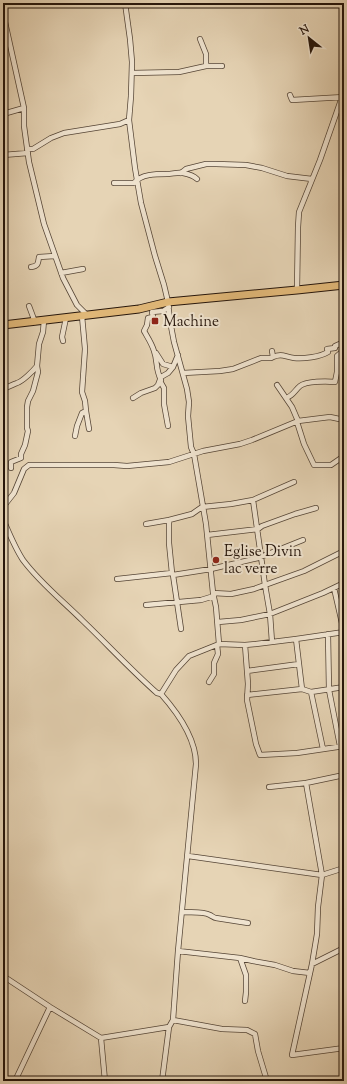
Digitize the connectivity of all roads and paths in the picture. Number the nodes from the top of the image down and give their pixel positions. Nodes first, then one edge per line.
1 (124, 3) edge
2 (3, 13) edge
3 (200, 39) dead end
4 (206, 66) junction
5 (222, 66) dead end
6 (132, 73) junction
7 (290, 95) dead end
8 (343, 97) edge
9 (24, 108) junction
10 (3, 114) edge
11 (129, 120) junction
12 (27, 151) junction
13 (3, 154) edge
14 (181, 173) junction
15 (198, 178) dead end
16 (137, 179) junction
17 (312, 179) junction
18 (114, 182) dead end
19 (55, 256) junction
20 (31, 267) dead end
21 (83, 269) dead end
22 (61, 273) junction
23 (344, 285) edge
24 (297, 290) junction
25 (169, 305) junction
26 (29, 306) dead end
27 (344, 308) edge
28 (84, 315) junction
29 (66, 318) junction
30 (44, 320) junction
31 (36, 322) junction
32 (344, 323) edge
33 (3, 325) edge
34 (63, 341) dead end
35 (344, 342) edge
36 (344, 350) edge
37 (272, 351) dead end
38 (154, 352) junction
39 (178, 355) junction
40 (273, 357) junction
41 (37, 366) junction
42 (173, 367) junction
43 (183, 373) junction
44 (160, 380) junction
45 (278, 385) dead end
46 (3, 390) edge
47 (134, 398) dead end
48 (286, 398) junction
49 (86, 411) junction
50 (344, 420) edge
51 (297, 421) junction
52 (168, 426) dead end
53 (89, 430) dead end
54 (75, 436) dead end
55 (194, 454) junction
56 (344, 456) edge
57 (11, 468) dead end
58 (294, 482) dead end
59 (253, 500) junction
60 (3, 507) edge
61 (202, 507) junction
62 (316, 508) dead end
63 (3, 519) edge
64 (169, 520) junction
65 (146, 524) dead end
66 (258, 529) junction
67 (207, 535) junction
68 (303, 540) dead end
69 (344, 551) edge
70 (262, 557) junction
71 (211, 569) junction
72 (172, 574) junction
73 (117, 579) dead end
74 (344, 582) edge
75 (265, 585) junction
76 (334, 588) junction
77 (213, 594) junction
78 (177, 602) junction
79 (146, 604) dead end
80 (270, 614) junction
81 (218, 622) junction
82 (181, 630) dead end
83 (344, 632) edge
84 (328, 634) junction
85 (296, 639) junction
86 (272, 642) junction
87 (218, 644) junction
88 (245, 645) junction
89 (299, 664) junction
90 (247, 671) junction
91 (209, 682) dead end
92 (344, 687) edge
93 (302, 689) junction
94 (328, 690) junction
95 (310, 692) junction
96 (161, 694) junction
97 (247, 695) junction
98 (342, 746) edge
99 (323, 749) junction
100 (344, 775) edge
101 (306, 783) junction
102 (269, 786) dead end
103 (188, 856) junction
104 (344, 868) edge
105 (322, 875) junction
106 (182, 912) junction
107 (248, 923) dead end
108 (344, 948) edge
109 (178, 951) junction
110 (240, 958) junction
111 (312, 964) junction
112 (310, 973) junction
113 (3, 976) edge
114 (245, 1001) dead end
115 (50, 1007) junction
116 (173, 1020) junction
117 (169, 1027) junction
118 (101, 1038) junction
119 (344, 1048) edge
120 (15, 1081) edge
121 (104, 1081) edge
122 (162, 1081) edge
123 (267, 1081) edge

1 - 6 street
2 - 9 street
3 - 4 street
4 - 5 street
4 - 6 street
6 - 11 street
7 - 8 street
8 - 17 street
9 - 10 street
9 - 12 street
11 - 12 street
11 - 16 street
12 - 13 street
12 - 19 street
14 - 15 street
14 - 16 street
14 - 17 street
16 - 18 street
16 - 25 street
17 - 24 street
19 - 20 street
19 - 22 street
21 - 22 street
22 - 28 street
23 - 24 highway
24 - 25 highway
25 - 28 highway
25 - 38 street
25 - 39 street
26 - 31 street
27 - 32 street
28 - 29 highway
28 - 49 street
29 - 30 highway
29 - 34 street
30 - 31 highway
30 - 41 street
31 - 33 highway
35 - 40 street
36 - 48 street
37 - 40 street
38 - 42 street
38 - 44 street
39 - 42 street
39 - 43 street
40 - 43 street
41 - 46 street
41 - 57 street
42 - 44 street
43 - 55 street
44 - 47 street
44 - 52 street
45 - 48 street
48 - 51 street
49 - 53 street
49 - 54 street
50 - 51 street
51 - 55 street
51 - 56 street
55 - 60 street
55 - 61 street
58 - 59 street
59 - 61 street
59 - 66 street
61 - 64 street
61 - 67 street
62 - 66 street
63 - 96 street
64 - 65 street
64 - 72 street
66 - 67 street
66 - 70 street
67 - 71 street
68 - 70 street
69 - 75 street
70 - 71 street
70 - 75 street
71 - 72 street
71 - 77 street
72 - 73 street
72 - 78 street
74 - 76 street
75 - 77 street
75 - 80 street
76 - 80 street
76 - 83 street
77 - 78 street
77 - 81 street
78 - 79 street
78 - 82 street
80 - 81 street
80 - 86 street
81 - 87 street
83 - 84 street
84 - 85 street
84 - 94 street
85 - 86 street
85 - 89 street
86 - 88 street
87 - 88 street
87 - 91 street
87 - 96 street
88 - 90 street
89 - 90 street
89 - 93 street
90 - 97 street
92 - 94 street
93 - 95 street
93 - 97 street
94 - 95 street
94 - 98 street
95 - 99 street
96 - 103 street
97 - 99 street
98 - 99 street
100 - 101 street
101 - 102 street
101 - 105 street
103 - 105 street
103 - 106 street
104 - 105 street
105 - 111 street
106 - 107 street
106 - 109 street
108 - 111 street
109 - 110 street
109 - 116 street
110 - 112 street
110 - 114 street
111 - 112 street
112 - 119 street
113 - 115 street
115 - 118 street
115 - 120 street
116 - 117 street
116 - 123 street
117 - 118 street
117 - 122 street
118 - 121 street

